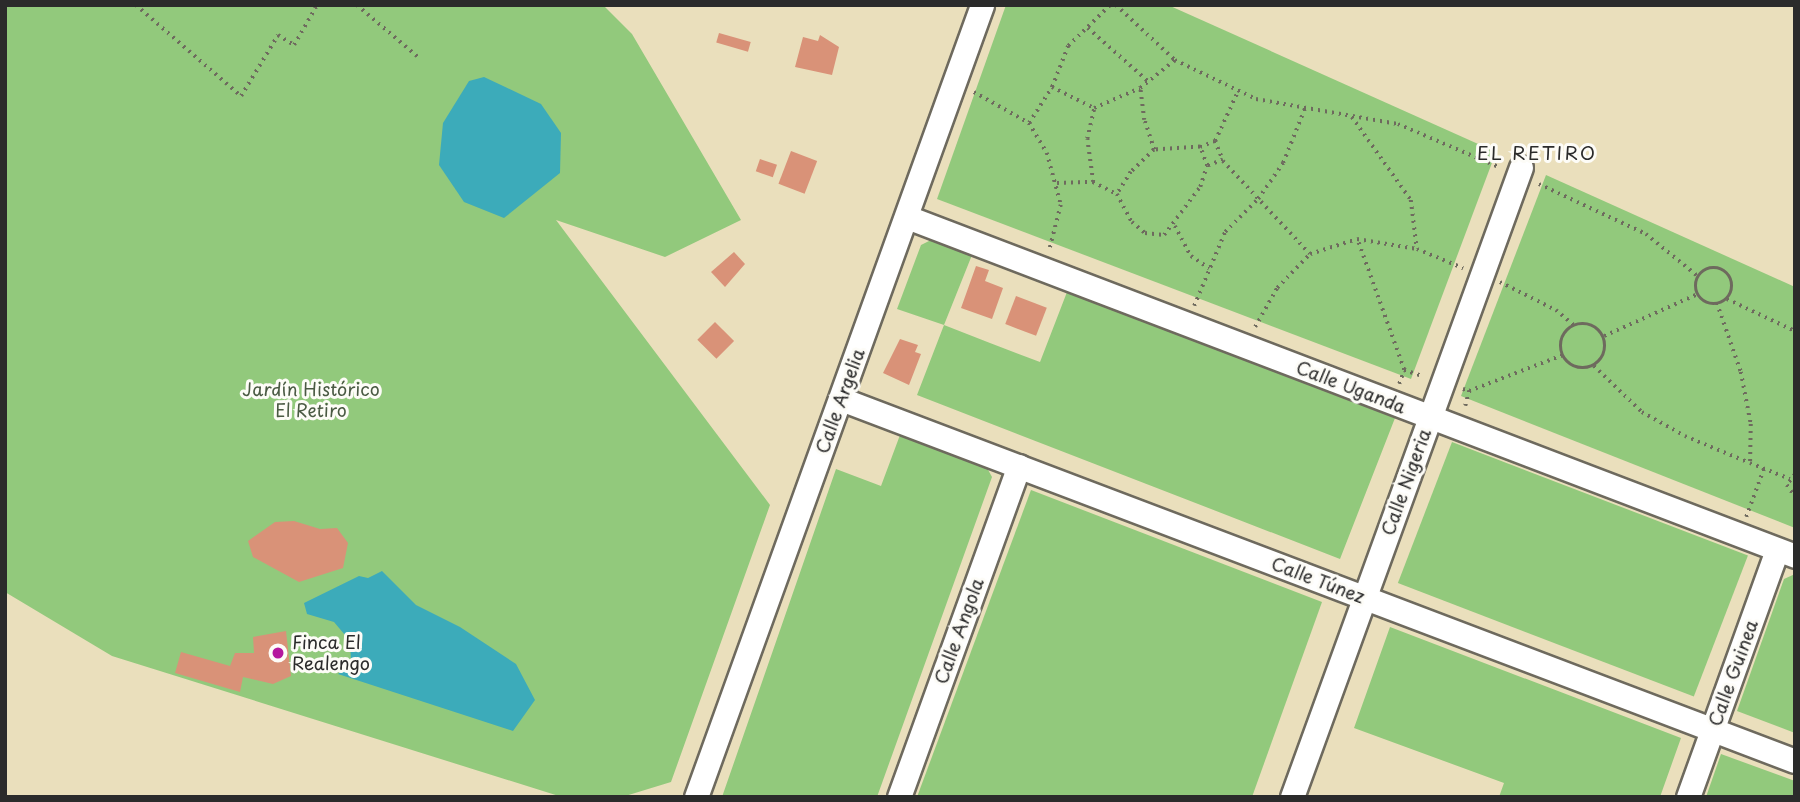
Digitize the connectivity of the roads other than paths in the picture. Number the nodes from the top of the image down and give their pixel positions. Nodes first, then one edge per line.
1 (982, 5) edge
2 (1519, 172) road end
3 (906, 217) junction
4 (841, 399) junction
5 (1430, 417) junction
6 (1019, 466) junction
7 (1786, 553) edge
8 (1364, 597) junction
9 (1713, 730) junction
10 (1795, 761) edge
11 (696, 797) edge
12 (899, 797) edge
13 (1292, 797) edge
14 (1688, 797) edge

1 - 3 street, Calle Argelia
2 - 5 street, Calle Nigeria
3 - 4 street, Calle Argelia
3 - 5 street, Calle Uganda
4 - 6 street, Calle Túnez
4 - 11 street, Calle Argelia
5 - 7 street, Calle Uganda
5 - 8 street, Calle Nigeria
6 - 8 street, Calle Túnez
6 - 12 street, Calle Angola
7 - 9 street, Calle Guinea
8 - 9 street, Calle Túnez
8 - 13 street, Calle Nigeria
9 - 10 street, Calle Túnez
9 - 14 street, Calle Guinea

